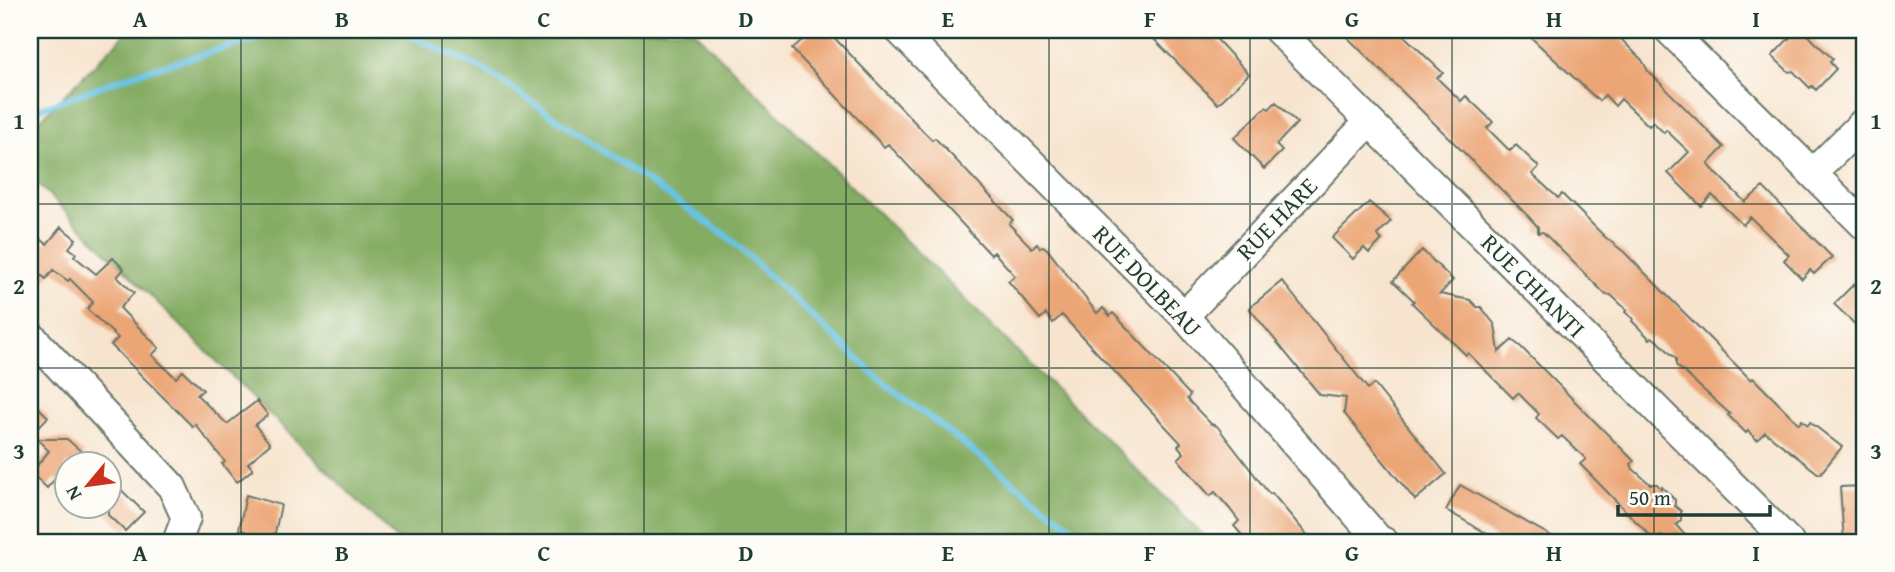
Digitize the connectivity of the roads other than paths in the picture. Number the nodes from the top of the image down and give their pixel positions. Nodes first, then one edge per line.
1 (898, 30) edge
2 (1278, 30) edge
3 (1669, 30) edge
4 (1865, 121) edge
5 (1369, 122) junction
6 (1813, 173) junction
7 (1865, 226) edge
8 (1184, 316) junction
9 (30, 335) edge
10 (177, 542) edge
11 (1384, 542) edge
12 (1789, 542) edge

1 - 8 street, RUE DOLBEAU
2 - 5 street, RUE CHIANTI
3 - 6 street
4 - 6 street
5 - 8 street, RUE HARE
5 - 12 street, RUE CHIANTI
6 - 7 street
8 - 11 street, RUE DOLBEAU
9 - 10 street

